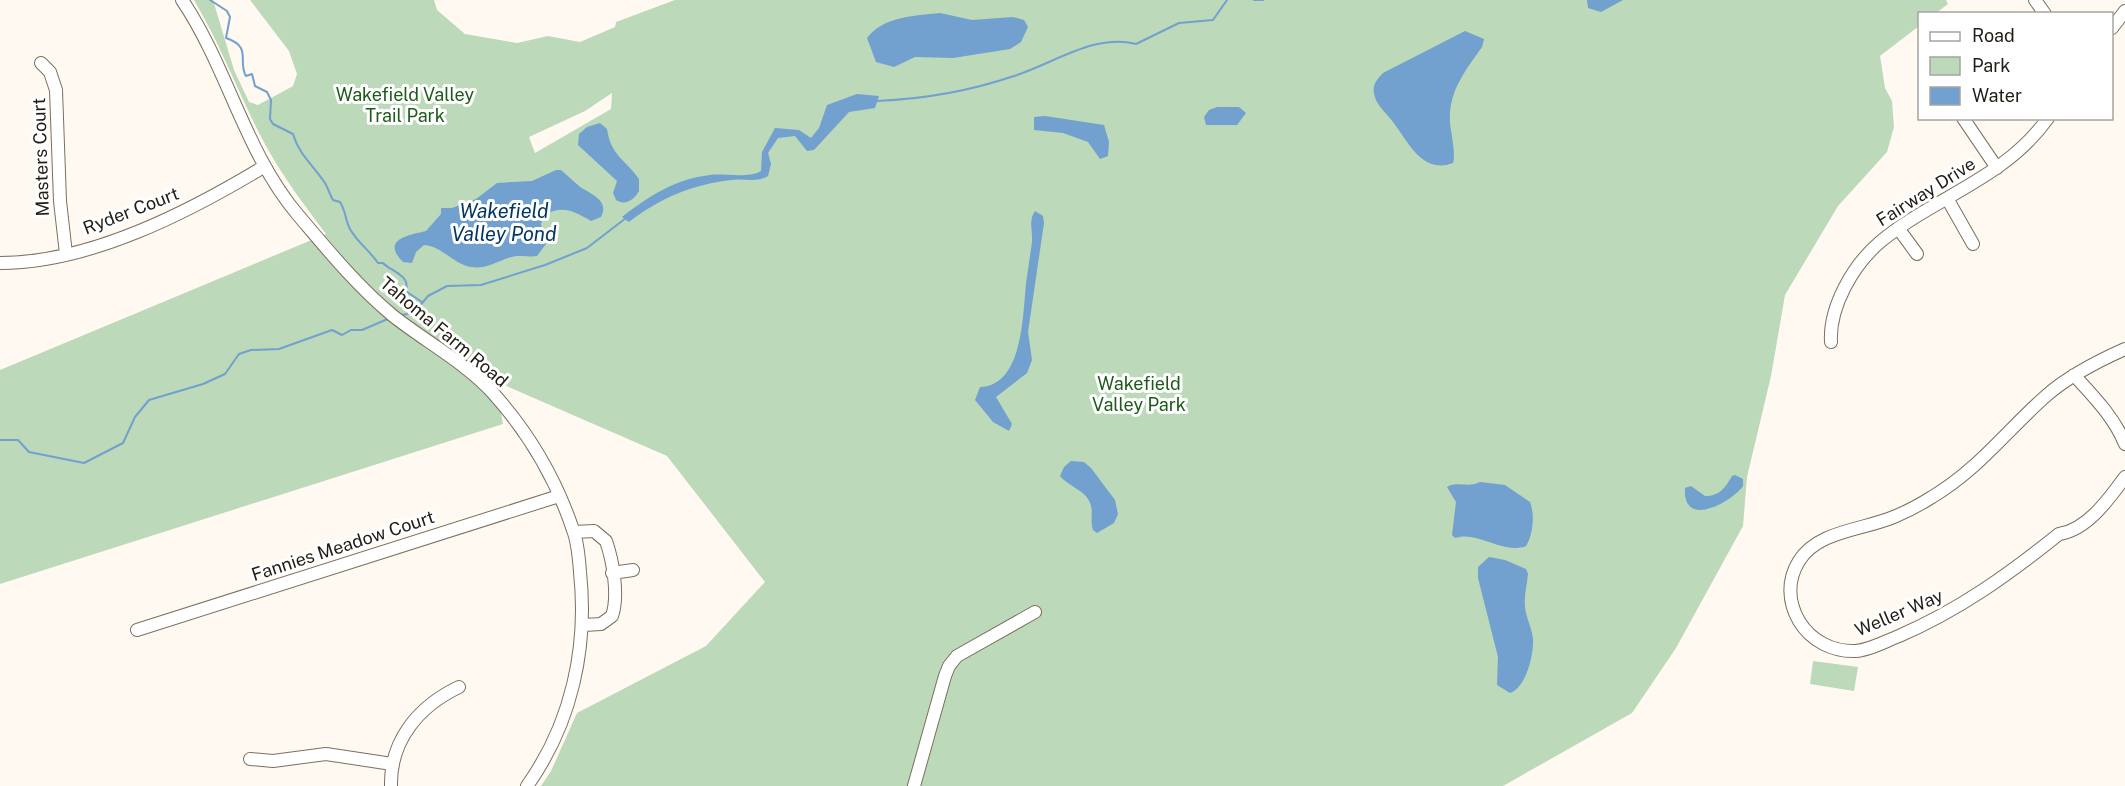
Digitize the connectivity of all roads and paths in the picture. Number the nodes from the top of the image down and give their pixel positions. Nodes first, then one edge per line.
1 (182, 0) edge
2 (2125, 10) edge
3 (2113, 27) edge
4 (41, 63) dead end
5 (1964, 120) edge
6 (2046, 120) edge
7 (265, 166) junction
8 (1997, 168) junction
9 (1948, 200) junction
10 (1898, 228) junction
11 (1973, 244) dead end
12 (66, 254) junction
13 (1917, 254) dead end
14 (0, 262) edge
15 (1831, 342) dead end
16 (2125, 349) edge
17 (2074, 375) junction
18 (2125, 444) edge
19 (2125, 477) edge
20 (560, 496) junction
21 (574, 531) junction
22 (633, 570) dead end
23 (612, 573) junction
24 (1035, 612) dead end
25 (584, 625) junction
26 (137, 630) dead end
27 (459, 687) dead end
28 (250, 759) dead end
29 (392, 764) junction
30 (391, 786) edge
31 (527, 786) edge
32 (914, 786) edge

1 - 7 street, Tahoma Farm Road
2 - 3 street
4 - 12 street, Masters Court
5 - 8 street
6 - 8 street, Fairway Drive
7 - 12 street, Ryder Court
7 - 20 street, Tahoma Farm Road
8 - 9 street, Fairway Drive
9 - 10 street, Fairway Drive
9 - 11 street
10 - 13 street
10 - 15 street, Fairway Drive
12 - 14 street, Ryder Court
16 - 17 street, Weller Way
17 - 18 street
17 - 19 street, Weller Way
20 - 21 street, Tahoma Farm Road
20 - 26 street, Fannies Meadow Court
21 - 23 street
21 - 25 street, Tahoma Farm Road
22 - 23 street
23 - 25 street
24 - 32 street
25 - 31 street, Tahoma Farm Road
27 - 29 street
28 - 29 street
29 - 30 street

